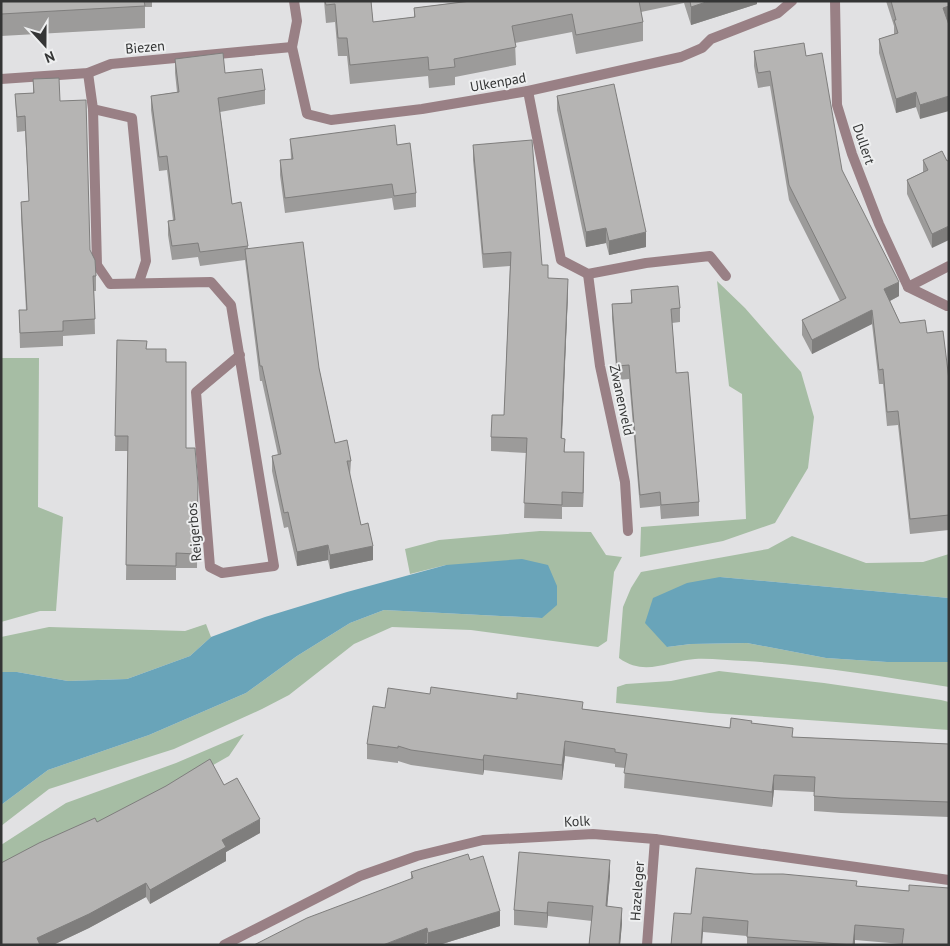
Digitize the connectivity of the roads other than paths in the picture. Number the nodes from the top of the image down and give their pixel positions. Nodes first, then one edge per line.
1 (294, 1) edge
2 (792, 1) edge
3 (835, 1) edge
4 (292, 47) junction
5 (88, 73) junction
6 (1, 79) edge
7 (528, 91) junction
8 (93, 109) junction
9 (949, 266) edge
10 (588, 274) junction
11 (726, 276) dead end
12 (139, 282) junction
13 (908, 287) junction
14 (948, 306) edge
15 (949, 317) edge
16 (240, 355) junction
17 (628, 531) dead end
18 (655, 839) junction
19 (949, 880) edge
20 (224, 945) edge
21 (647, 945) edge

1 - 4 street, Ulkenpad
2 - 7 street, Ulkenpad
3 - 13 street, Dullert
4 - 5 street, Biezen
4 - 7 street, Ulkenpad
5 - 6 street, Biezen
5 - 8 street, Reigerbos
7 - 10 street
8 - 12 street
8 - 12 street, Reigerbos
9 - 13 street
10 - 11 street
10 - 17 street, Zwanenveld
12 - 16 street, Reigerbos
13 - 14 street
14 - 15 street
16 - 16 street, Reigerbos
18 - 19 street, Kolk
18 - 20 street, Kolk
18 - 21 street, Hazeleger

